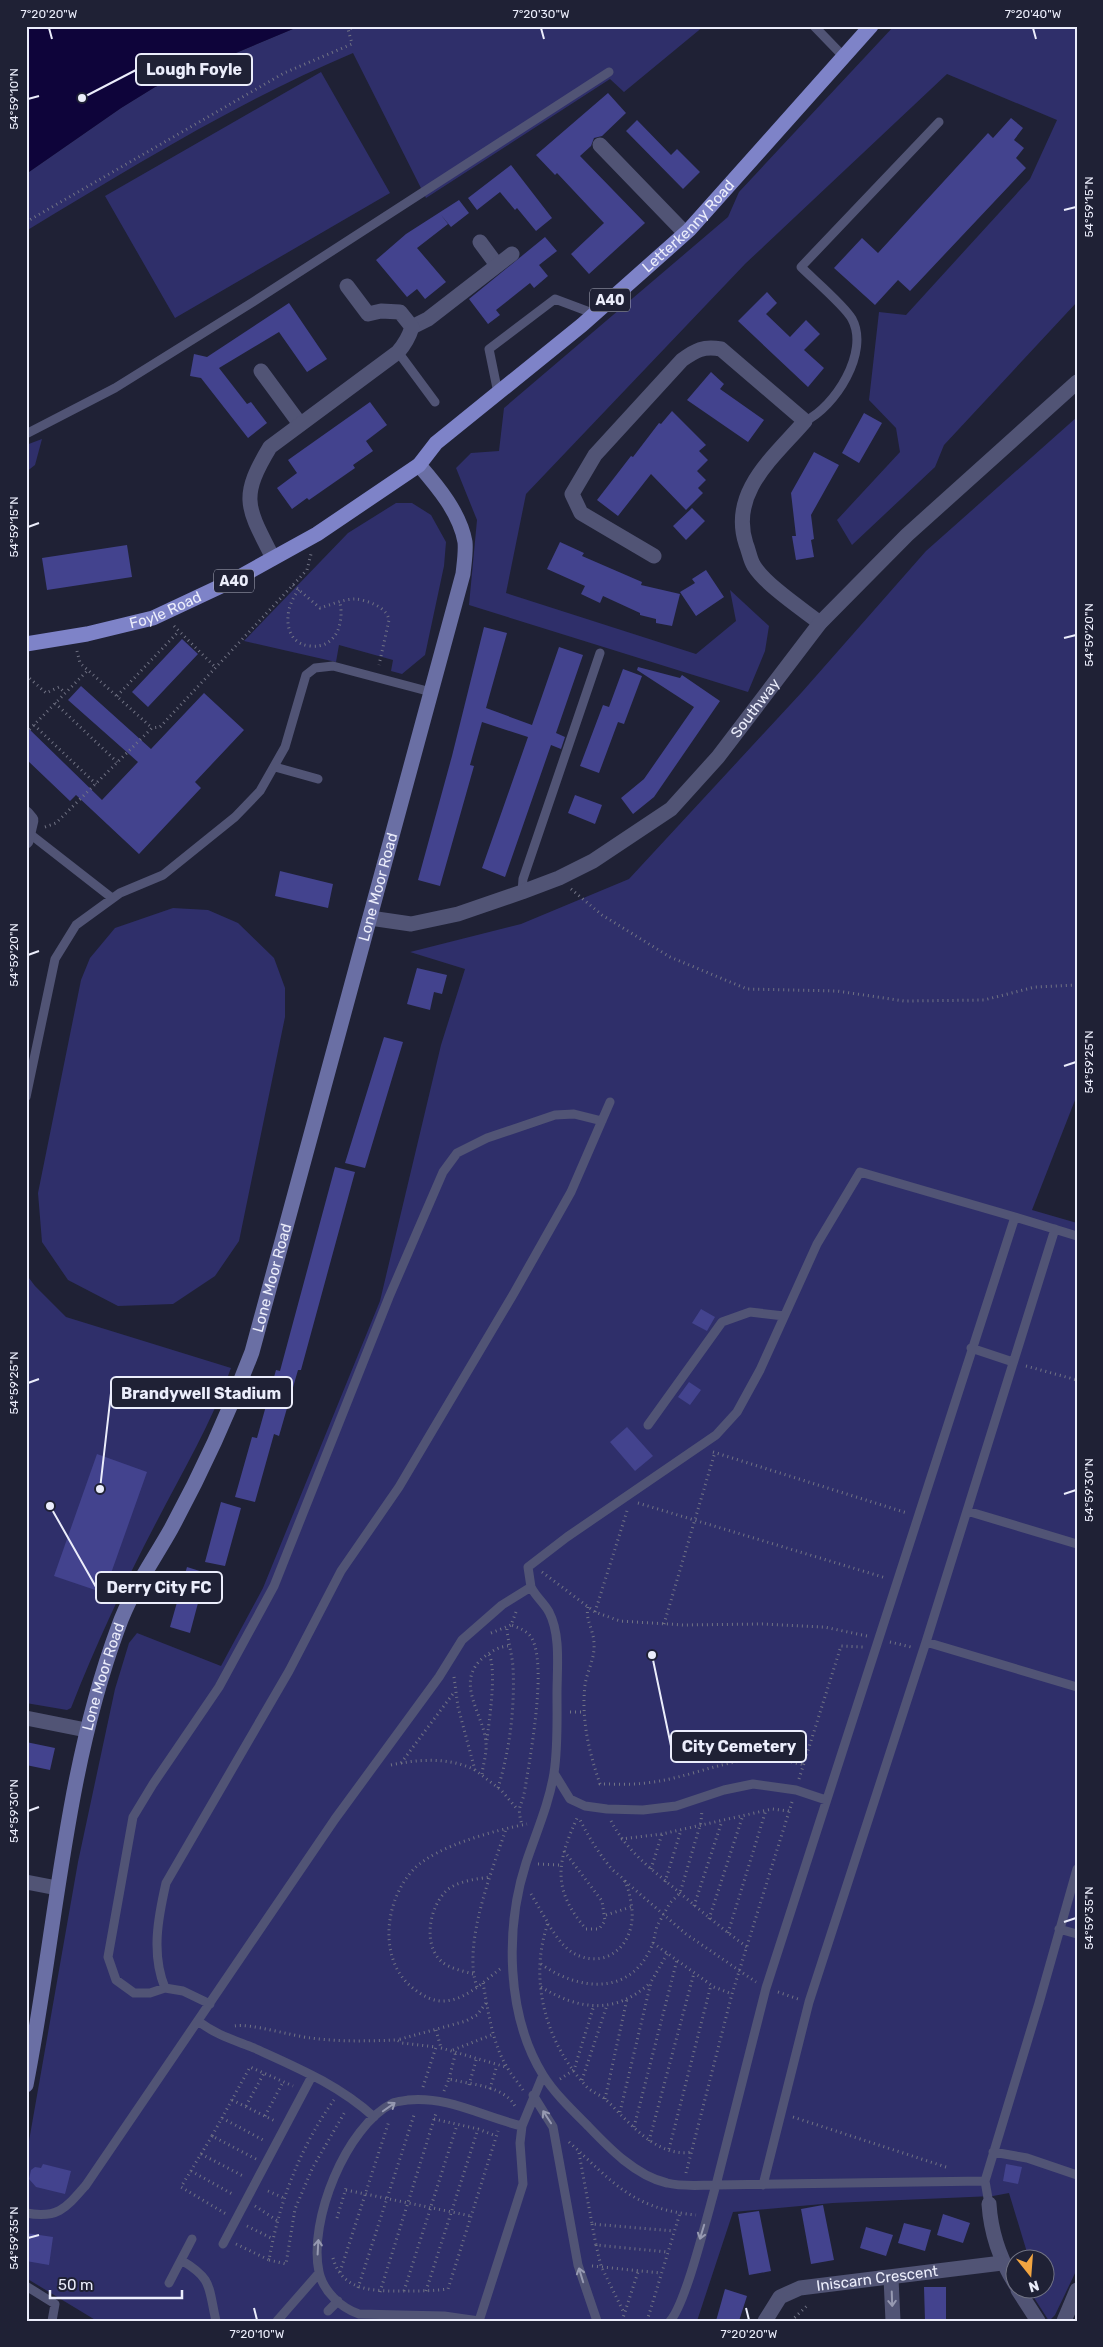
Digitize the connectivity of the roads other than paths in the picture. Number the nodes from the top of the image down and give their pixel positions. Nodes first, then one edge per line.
1 (814, 26) edge
2 (871, 26) edge
3 (843, 56) junction
4 (609, 72) dead end
5 (939, 122) dead end
6 (600, 145) dead end
7 (685, 233) junction
8 (480, 242) dead end
9 (512, 254) dead end
10 (497, 265) junction
11 (347, 286) dead end
12 (594, 314) junction
13 (412, 327) junction
14 (398, 352) junction
15 (261, 371) dead end
16 (1077, 382) edge
17 (498, 393) junction
18 (435, 402) dead end
19 (805, 421) junction
20 (300, 424) junction
21 (26, 434) edge
22 (419, 465) junction
23 (654, 556) dead end
24 (273, 558) junction
25 (820, 623) junction
26 (26, 644) edge
27 (600, 654) dead end
28 (431, 692) junction
29 (275, 767) junction
30 (318, 779) dead end
31 (26, 814) edge
32 (28, 838) edge
33 (522, 892) junction
34 (112, 898) junction
35 (370, 918) junction
36 (26, 1097) edge
37 (610, 1102) dead end
38 (602, 1121) junction
39 (1015, 1216) junction
40 (1055, 1229) junction
41 (1077, 1236) edge
42 (784, 1316) junction
43 (971, 1348) junction
44 (1013, 1362) junction
45 (648, 1426) dead end
46 (967, 1511) junction
47 (1077, 1544) edge
48 (531, 1587) junction
49 (925, 1646) junction
50 (1077, 1686) edge
51 (26, 1718) edge
52 (86, 1730) junction
53 (554, 1773) junction
54 (826, 1800) junction
55 (1077, 1869) edge
56 (26, 1882) edge
57 (57, 1888) junction
58 (1060, 1929) junction
59 (1077, 1934) edge
60 (165, 1988) junction
61 (210, 2004) junction
62 (198, 2022) junction
63 (29, 2057) edge
64 (543, 2075) junction
65 (312, 2076) junction
66 (26, 2085) edge
67 (531, 2098) junction
68 (374, 2117) junction
69 (522, 2126) junction
70 (994, 2152) junction
71 (1077, 2175) edge
72 (985, 2180) junction
73 (716, 2185) junction
74 (763, 2185) junction
75 (989, 2204) joint
76 (26, 2213) edge
77 (192, 2239) dead end
78 (224, 2241) road end
79 (181, 2260) junction
80 (1002, 2263) junction
81 (1006, 2269) edge
82 (319, 2273) junction
83 (891, 2278) junction
84 (169, 2282) dead end
85 (26, 2286) edge
86 (1077, 2290) edge
87 (1024, 2300) edge
88 (338, 2301) junction
89 (328, 2311) dead end
90 (674, 2319) edge
91 (52, 2321) edge
92 (216, 2321) edge
93 (277, 2321) edge
94 (479, 2321) edge
95 (597, 2321) edge
96 (765, 2321) edge
97 (893, 2321) edge
98 (1038, 2321) edge
99 (1064, 2321) edge

1 - 3 lane
2 - 3 main road, Letterkenny Road / A40
3 - 7 main road, Letterkenny Road / A40
4 - 21 lane
5 - 19 lane
6 - 7 street
7 - 12 main road, Letterkenny Road / A40
8 - 10 street
9 - 10 street
10 - 13 street
11 - 13 street
12 - 17 main road, Letterkenny Road / A40
12 - 17 lane
13 - 14 street
14 - 18 lane
14 - 20 street
15 - 20 street
16 - 25 street, Southway
17 - 22 main road, Letterkenny Road / A40
19 - 23 street
19 - 25 street
20 - 24 street
22 - 24 main road, Foyle Road / A40
22 - 28 main road, Lone Moor Road
24 - 26 main road, Foyle Road / A40
25 - 33 street, Southway
27 - 33 lane
28 - 29 lane
28 - 35 main road, Lone Moor Road
29 - 30 lane
29 - 34 lane
31 - 32 street
32 - 34 lane
33 - 35 street, Southway
34 - 36 lane
35 - 52 main road, Lone Moor Road
37 - 38 lane
38 - 60 lane
38 - 60 lane
39 - 40 lane
39 - 42 lane
39 - 43 lane
40 - 41 lane
40 - 44 lane
42 - 45 lane
42 - 48 lane
43 - 44 lane
43 - 54 lane
44 - 46 lane
46 - 47 lane
46 - 49 lane
48 - 53 lane
48 - 61 lane
49 - 50 lane
49 - 74 lane
51 - 52 street
52 - 57 main road, Lone Moor Road
53 - 54 lane
53 - 64 lane
54 - 73 lane
55 - 58 lane
56 - 57 street
57 - 63 main road, Lone Moor Road
58 - 59 lane
58 - 70 lane
60 - 61 lane
61 - 62 lane
62 - 65 lane
62 - 76 lane
63 - 66 main road, Lone Moor Road
64 - 67 lane
64 - 73 lane
65 - 68 lane
65 - 78 lane
67 - 69 lane
95 -> 67 lane
68 -> 69 lane
82 -> 68 lane
69 - 94 lane
70 - 71 lane
70 - 72 lane
72 - 74 lane
72 - 75 lane
73 - 74 lane
73 -> 90 lane
75 - 80 street
77 - 79 lane
79 - 84 lane
79 - 92 lane
80 - 81 street
80 - 83 street, Iniscarn Crescent
82 - 88 lane
82 - 93 lane
83 - 96 street, Iniscarn Crescent
83 -> 97 street
85 - 91 lane
86 - 99 street
87 - 98 street
88 - 89 lane
88 - 94 lane

